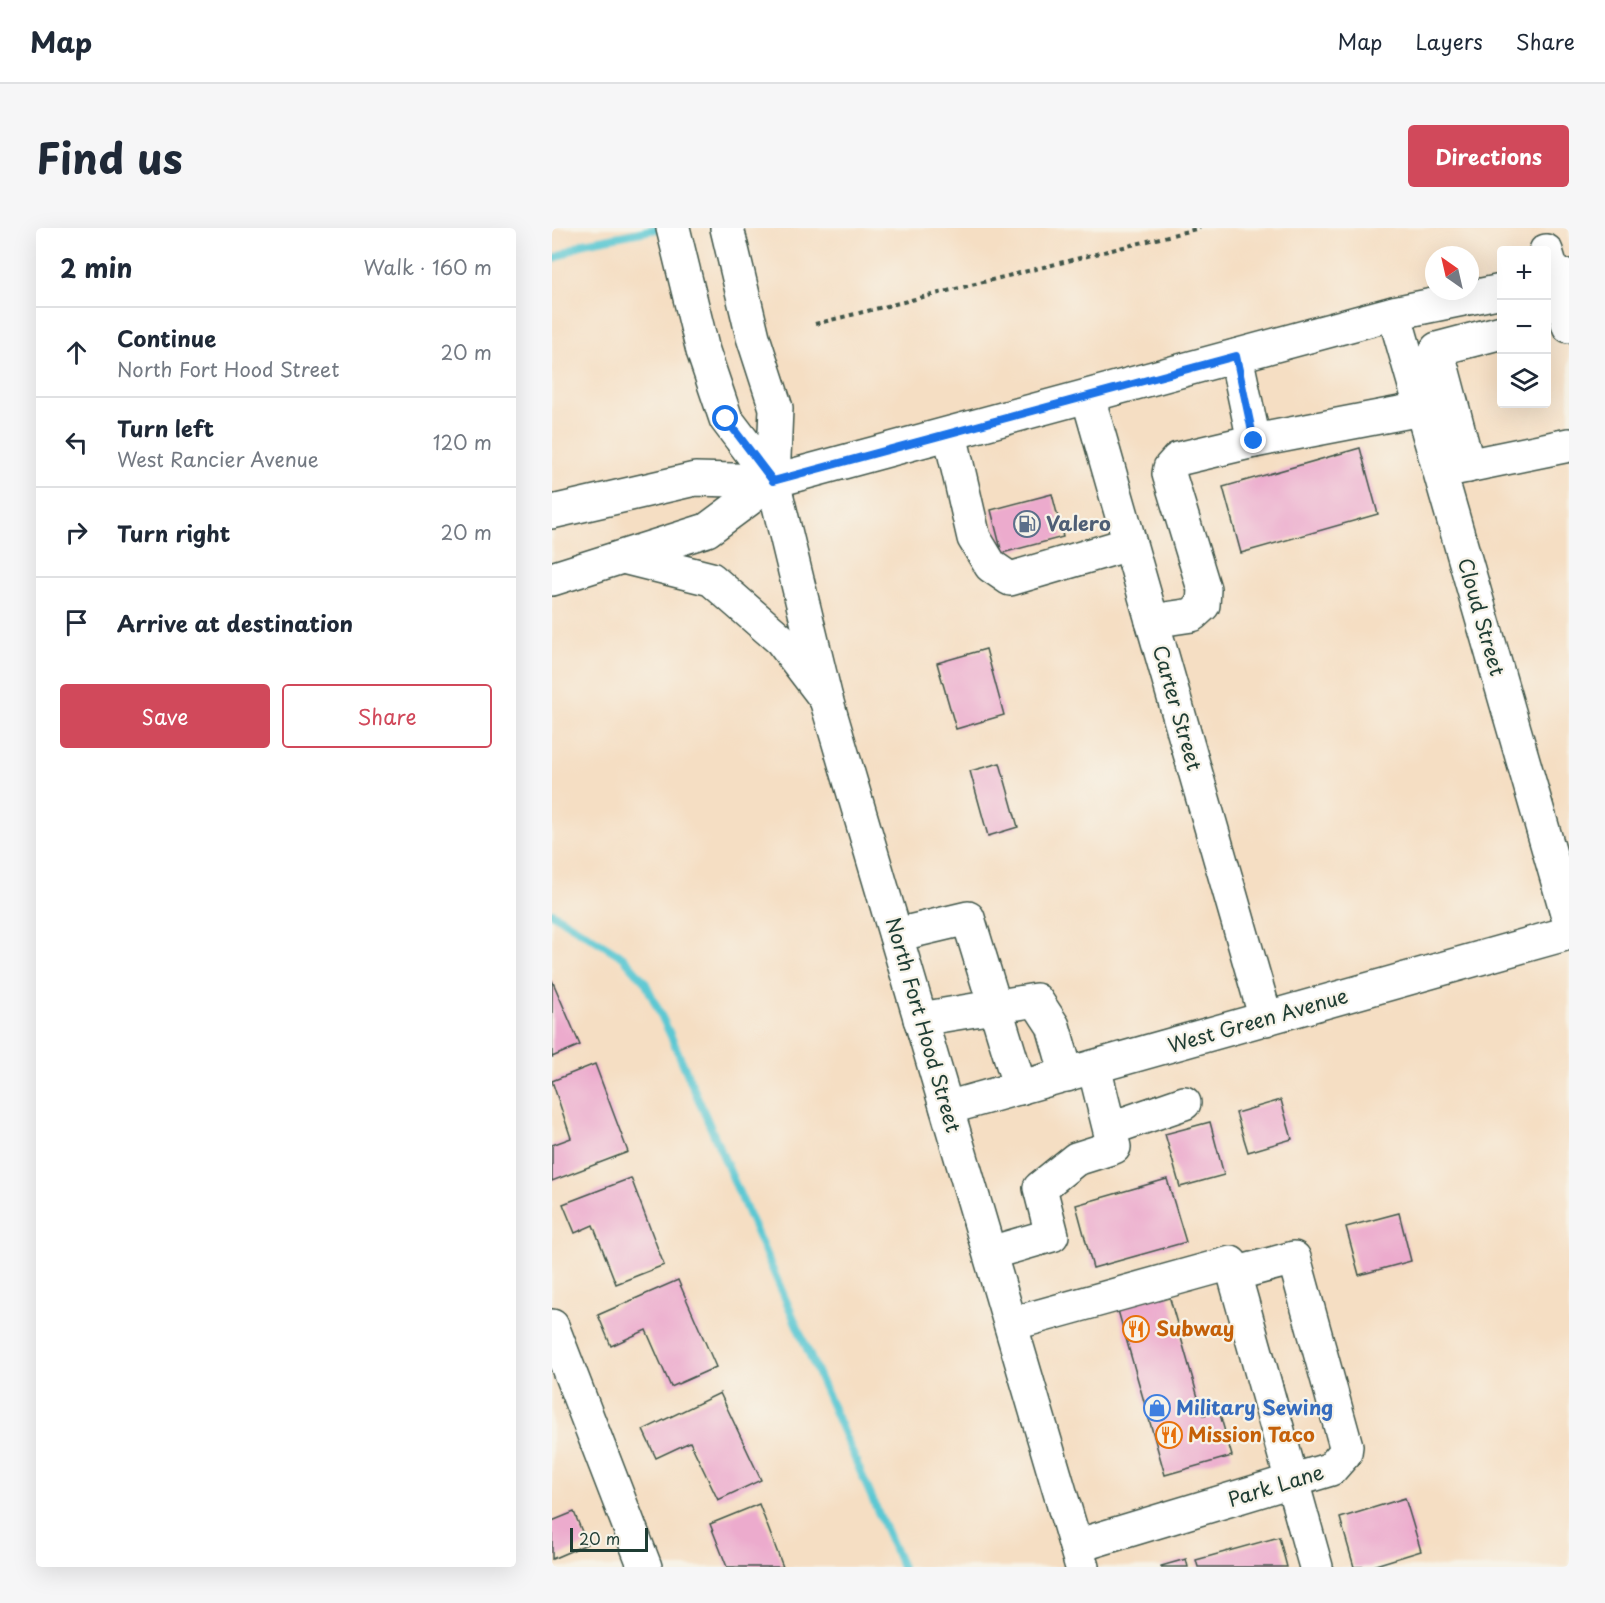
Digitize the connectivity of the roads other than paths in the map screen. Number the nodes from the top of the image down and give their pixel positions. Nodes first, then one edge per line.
1 (673, 228) edge
2 (727, 228) edge
3 (1540, 228) edge
4 (1553, 268) edge
5 (1497, 292) edge
6 (1479, 295) edge
7 (1456, 300) edge
8 (1466, 300) edge
9 (1394, 313) junction
10 (1560, 321) edge
11 (1489, 336) edge
12 (1236, 356) junction
13 (1088, 397) junction
14 (1421, 409) junction
15 (950, 434) junction
16 (1254, 441) junction
17 (1569, 446) edge
18 (1454, 469) junction
19 (773, 481) junction
20 (552, 512) edge
21 (1130, 544) junction
22 (623, 557) junction
23 (552, 579) edge
24 (1152, 621) junction
25 (826, 699) junction
26 (1569, 920) edge
27 (1569, 933) edge
28 (896, 935) junction
29 (995, 1007) junction
30 (920, 1018) junction
31 (1266, 1019) junction
32 (1081, 1071) junction
33 (1020, 1088) junction
34 (1184, 1103) dead end
35 (947, 1108) junction
36 (1112, 1128) junction
37 (990, 1253) junction
38 (1234, 1274) junction
39 (1011, 1324) junction
40 (552, 1326) edge
41 (1290, 1482) junction
42 (1079, 1556) edge
43 (645, 1567) edge
44 (1316, 1567) edge

1 - 19 street, North Fort Hood Street
2 - 19 street, North Fort Hood Street
3 - 4 street
4 - 10 street
5 - 6 street
7 - 9 street
8 - 11 street
9 - 12 street
9 - 14 street, Cloud Street
11 - 18 street
12 - 13 street
12 - 16 street
13 - 15 street
13 - 21 street, Carter Street
14 - 16 street
14 - 18 street, Cloud Street
15 - 19 street
15 - 21 street
16 - 24 street
17 - 18 street
18 - 26 street, Cloud Street
19 - 20 street
19 - 22 street
19 - 25 street, North Fort Hood Street
21 - 24 street, Carter Street
22 - 23 street
22 - 25 street
24 - 31 street, Carter Street
25 - 28 street, North Fort Hood Street
27 - 31 street, West Green Avenue
28 - 29 street
28 - 30 street, North Fort Hood Street
29 - 30 street
29 - 32 street
29 - 33 street
30 - 35 street, North Fort Hood Street
31 - 32 street, West Green Avenue
32 - 33 street, West Green Avenue
32 - 36 street
33 - 35 street, West Green Avenue
34 - 36 street
35 - 37 street, North Fort Hood Street
36 - 37 street
37 - 39 street, North Fort Hood Street
38 - 39 street
38 - 41 street
38 - 41 street, Park Lane
39 - 42 street, North Fort Hood Street
40 - 43 street
41 - 42 street, Park Lane
41 - 44 street

